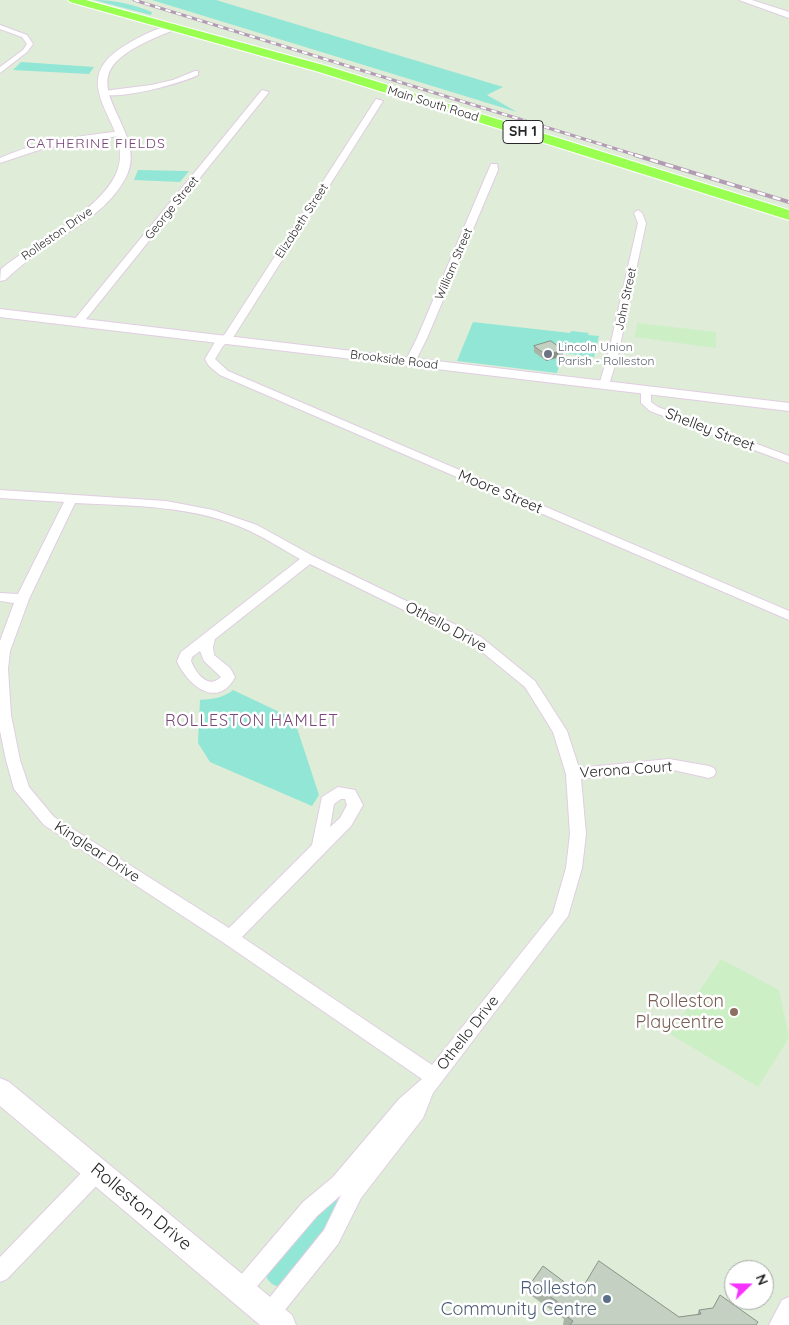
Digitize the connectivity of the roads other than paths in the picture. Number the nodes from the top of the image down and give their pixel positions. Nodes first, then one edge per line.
1 (74, 0) edge
2 (743, 0) edge
3 (789, 15) edge
4 (0, 27) edge
5 (173, 27) junction
6 (155, 35) junction
7 (256, 50) junction
8 (0, 71) edge
9 (195, 73) dead end
10 (104, 92) junction
11 (265, 92) dead end
12 (379, 101) dead end
13 (121, 133) junction
14 (0, 161) edge
15 (494, 166) dead end
16 (638, 212) dead end
17 (789, 215) edge
18 (0, 277) edge
19 (0, 313) edge
20 (78, 322) junction
21 (224, 340) junction
22 (410, 362) junction
23 (213, 364) junction
24 (604, 385) junction
25 (646, 390) junction
26 (789, 407) edge
27 (789, 460) edge
28 (0, 494) edge
29 (71, 499) junction
30 (309, 559) junction
31 (0, 597) edge
32 (22, 598) junction
33 (789, 607) edge
34 (789, 616) edge
35 (209, 638) dead end
36 (710, 772) dead end
37 (572, 774) junction
38 (319, 846) dead end
39 (230, 938) junction
40 (430, 1082) junction
41 (0, 1090) edge
42 (97, 1171) junction
43 (0, 1272) edge
44 (240, 1290) junction
45 (789, 1307) edge
46 (276, 1320) edge
47 (780, 1325) edge

1 - 5 highway, Main South Road / SH 1
2 - 3 main road
4 - 8 street
5 - 6 main road
5 - 7 highway, Main South Road / SH 1
6 - 7 highway
6 - 10 main road
7 - 17 highway, Main South Road / SH 1
9 - 10 street
10 - 13 main road, Rolleston Drive
11 - 20 street, George Street
12 - 21 street, Elizabeth Street
13 - 14 street
13 - 18 main road, Rolleston Drive
15 - 22 street, William Street
16 - 24 street, John Street
19 - 20 main road, Brookside Road
20 - 21 main road, Brookside Road
21 - 22 main road, Brookside Road
21 - 23 street
22 - 24 main road, Brookside Road
23 - 33 street, Moore Street
23 - 34 street, Moore Street
24 - 25 main road, Brookside Road
25 - 26 main road, Brookside Road
25 - 27 street, Shelley Street
28 - 29 street, Othello Drive
29 - 30 street, Othello Drive
29 - 32 street, Kinglear Drive
30 - 35 street
30 - 37 street, Othello Drive
31 - 32 street
32 - 39 street, Kinglear Drive
36 - 37 street, Verona Court
37 - 40 street, Othello Drive
38 - 39 street
39 - 40 street, Kinglear Drive
40 - 44 street, Othello Drive
40 - 46 street, Othello Drive
41 - 42 main road, Rolleston Drive
42 - 43 street
42 - 44 main road, Rolleston Drive
44 - 46 main road, Rolleston Drive
45 - 47 street

